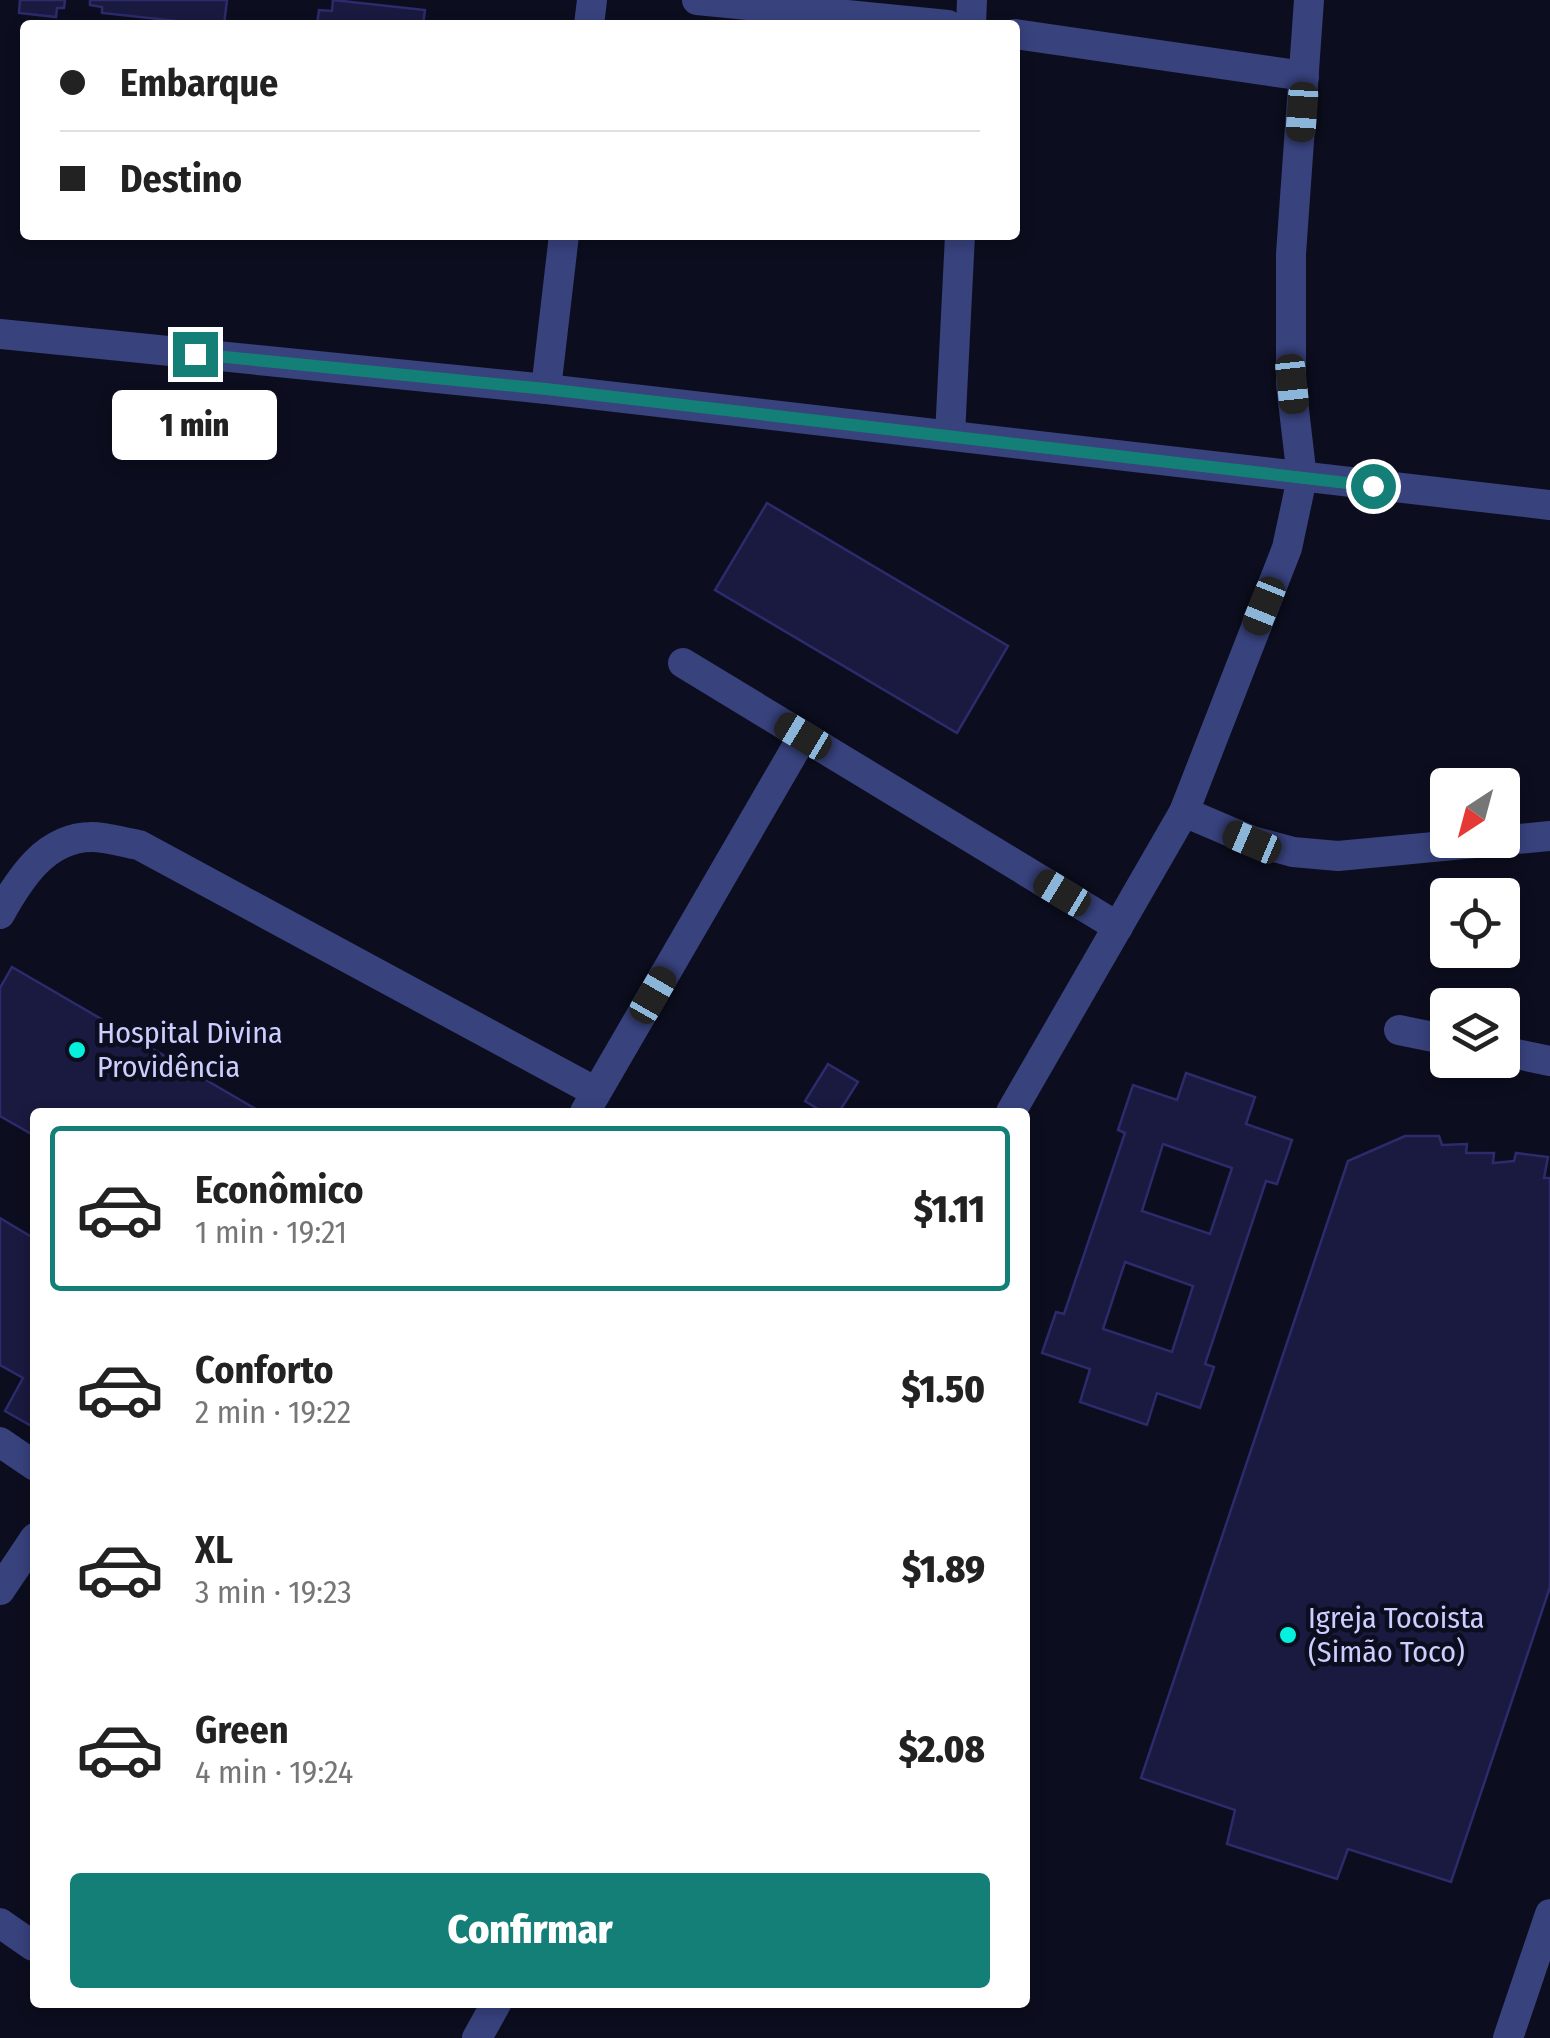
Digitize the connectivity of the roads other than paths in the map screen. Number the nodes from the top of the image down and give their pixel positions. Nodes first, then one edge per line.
1 (697, 0) edge
2 (1309, 0) edge
3 (898, 20) edge
4 (1020, 35) edge
5 (1304, 76) junction
6 (563, 240) edge
7 (960, 240) edge
8 (0, 334) edge
9 (546, 389) junction
10 (950, 436) junction
11 (1302, 478) junction
12 (1550, 505) edge
13 (683, 663) dead end
14 (803, 736) junction
15 (1184, 812) junction
16 (1550, 836) edge
17 (0, 914) edge
18 (1118, 927) junction
19 (1399, 1030) dead end
20 (1430, 1036) edge
21 (1520, 1054) edge
22 (1550, 1060) edge
23 (591, 1102) edge
24 (1013, 1108) edge
25 (0, 1442) edge
26 (30, 1463) edge
27 (30, 1545) edge
28 (0, 1590) edge
29 (1550, 1914) edge
30 (0, 1924) edge
31 (30, 1945) edge
32 (494, 2008) edge
33 (477, 2038) edge
34 (1508, 2038) edge

1 - 3 street
2 - 5 street
4 - 5 street
5 - 11 street
6 - 9 street
7 - 10 street
8 - 9 street
9 - 10 street
10 - 11 street
11 - 12 street
11 - 15 street
13 - 14 street
14 - 18 street
14 - 23 street
15 - 16 street
15 - 18 street
17 - 23 street
18 - 24 street
19 - 20 street
21 - 22 street
25 - 26 street
27 - 28 street
29 - 34 street
30 - 31 street
32 - 33 street

